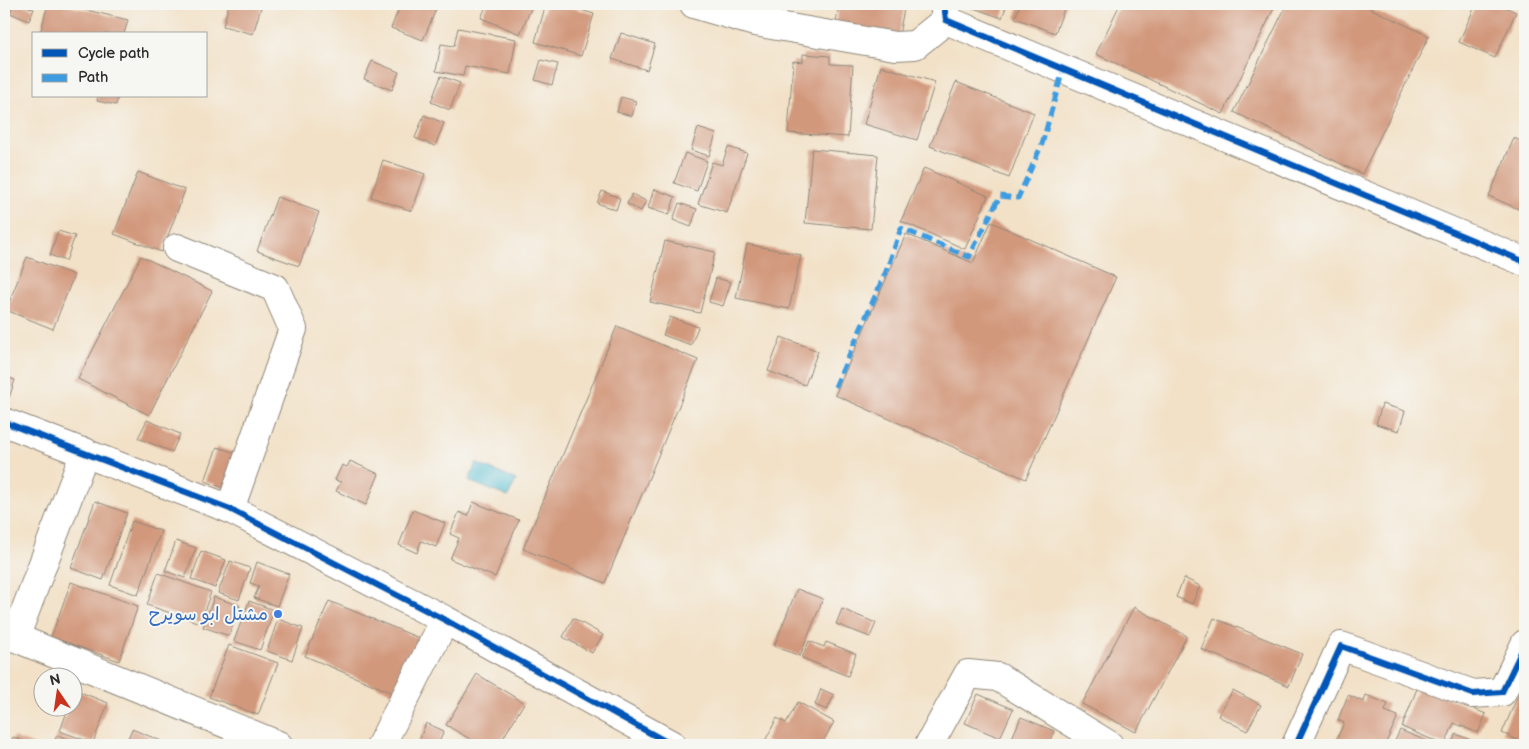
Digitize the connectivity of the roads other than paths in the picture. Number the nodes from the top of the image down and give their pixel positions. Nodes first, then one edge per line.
1 (694, 4) edge
2 (945, 12) edge
3 (177, 248) dead end
4 (1525, 262) edge
5 (4, 422) edge
6 (85, 452) junction
7 (230, 509) junction
8 (444, 620) junction
9 (9, 635) edge
10 (1525, 644) edge
11 (278, 745) edge
12 (381, 745) edge
13 (672, 745) edge
14 (929, 745) edge
15 (1109, 745) edge
16 (1296, 745) edge

1 - 2 street
2 - 4 street
3 - 7 street
5 - 6 street
6 - 7 street
6 - 9 street
7 - 8 street
8 - 12 street
8 - 13 street
9 - 11 street
10 - 16 street
14 - 15 street

